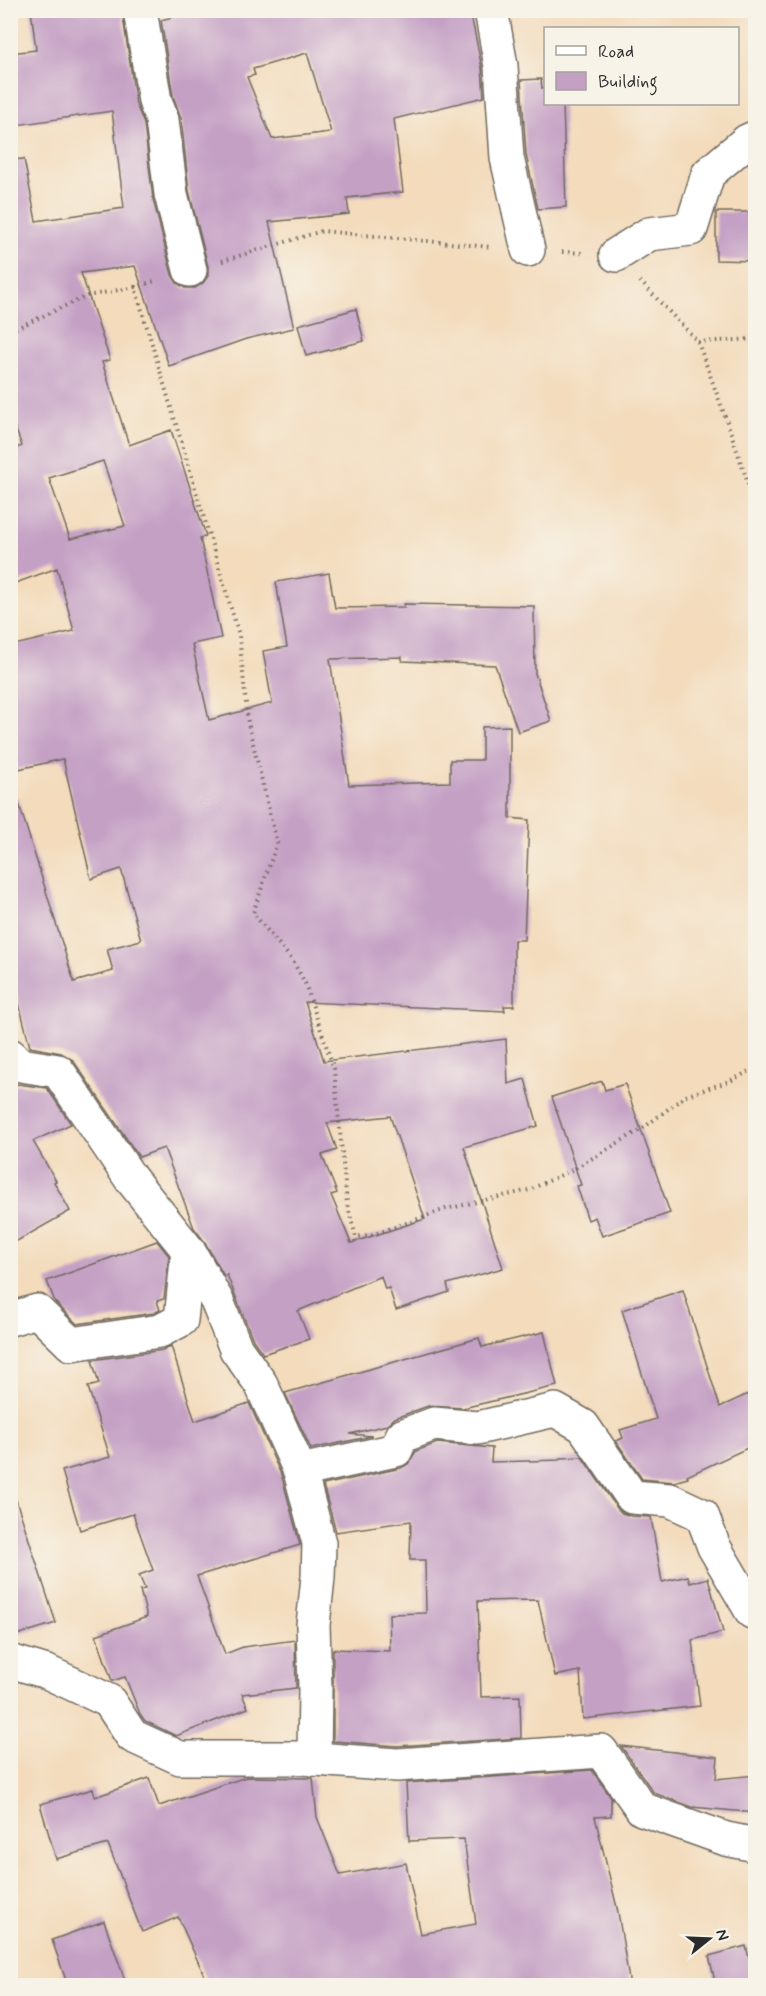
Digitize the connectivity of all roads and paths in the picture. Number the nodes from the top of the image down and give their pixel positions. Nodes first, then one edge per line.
1 (140, 10) edge
2 (491, 10) edge
3 (756, 137) edge
4 (528, 250) junction
5 (616, 255) junction
6 (190, 270) junction
7 (135, 287) junction
8 (10, 331) edge
9 (756, 339) edge
10 (698, 342) junction
11 (756, 507) edge
12 (10, 1055) edge
13 (756, 1068) edge
14 (188, 1250) junction
15 (10, 1319) edge
16 (300, 1471) junction
17 (756, 1613) edge
18 (10, 1661) edge
19 (314, 1759) junction
20 (756, 1845) edge

1 - 6 street
2 - 4 street
3 - 5 street
4 - 5 path
4 - 6 path
5 - 10 path
6 - 7 path
7 - 8 path
7 - 13 path
9 - 10 path
10 - 11 path
12 - 14 street
14 - 15 street
14 - 16 street
16 - 17 street
16 - 19 street
18 - 19 street
19 - 20 street

